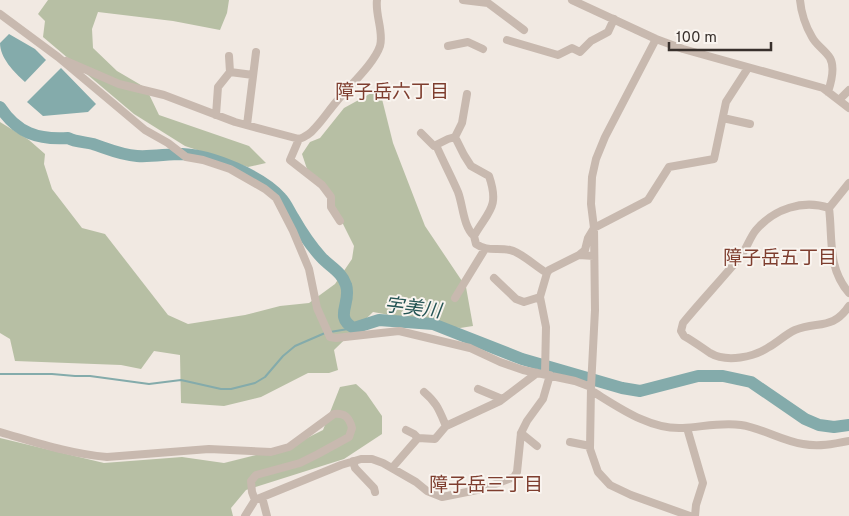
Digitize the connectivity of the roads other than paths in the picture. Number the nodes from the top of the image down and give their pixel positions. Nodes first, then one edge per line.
1 (377, 0) edge
2 (463, 0) edge
3 (572, 0) edge
4 (800, 0) edge
5 (489, 1) edge
6 (0, 14) edge
7 (614, 19) junction
8 (524, 30) dead end
9 (656, 39) junction
10 (507, 40) dead end
11 (448, 46) dead end
12 (483, 49) dead end
13 (256, 52) dead end
14 (229, 56) dead end
15 (58, 57) junction
16 (748, 68) junction
17 (230, 72) junction
18 (253, 74) junction
19 (849, 90) edge
20 (828, 92) junction
21 (467, 94) dead end
22 (839, 100) junction
23 (849, 108) edge
24 (216, 114) junction
25 (723, 118) junction
26 (750, 124) dead end
27 (247, 125) junction
28 (422, 133) dead end
29 (455, 137) junction
30 (299, 139) junction
31 (436, 145) junction
32 (849, 183) edge
33 (829, 208) junction
34 (340, 222) dead end
35 (594, 228) junction
36 (474, 236) junction
37 (485, 249) junction
38 (580, 255) junction
39 (594, 256) junction
40 (547, 273) junction
41 (494, 278) dead end
42 (849, 293) edge
43 (540, 297) junction
44 (455, 298) dead end
45 (849, 306) edge
46 (544, 374) junction
47 (591, 388) junction
48 (478, 389) dead end
49 (424, 392) dead end
50 (502, 399) junction
51 (446, 426) junction
52 (687, 428) junction
53 (406, 430) dead end
54 (0, 432) edge
55 (522, 433) junction
56 (418, 438) junction
57 (849, 441) edge
58 (570, 442) dead end
59 (538, 446) dead end
60 (590, 446) junction
61 (354, 461) junction
62 (392, 468) junction
63 (375, 492) dead end
64 (258, 499) junction
65 (245, 516) edge
66 (267, 516) edge
67 (690, 516) edge
68 (695, 516) edge

1 - 30 street
2 - 5 street
3 - 7 street
4 - 20 street
5 - 8 street
6 - 15 street
7 - 9 street
7 - 10 street
9 - 16 street
9 - 35 street
11 - 12 street
13 - 18 street
14 - 17 street
15 - 24 street
15 - 46 street
16 - 20 street
16 - 25 street
17 - 18 street
17 - 24 street
18 - 27 street
19 - 22 street
20 - 22 street
21 - 29 street
22 - 23 street
24 - 27 street
25 - 26 street
25 - 35 street
27 - 30 street
28 - 31 street
29 - 31 street
29 - 36 street
30 - 34 street
31 - 36 street
32 - 33 street
33 - 42 street
33 - 45 street
35 - 38 street
35 - 39 street
36 - 37 street
37 - 40 street
37 - 44 street
38 - 39 street
38 - 40 street
39 - 47 street
40 - 43 street
41 - 43 street
43 - 46 street
46 - 47 street
46 - 50 street
46 - 55 street
47 - 52 street
47 - 60 street
48 - 50 street
49 - 51 street
50 - 51 street
51 - 56 street
52 - 57 street
52 - 68 street
53 - 56 street
54 - 64 street
55 - 59 street
55 - 62 street
56 - 62 street
58 - 60 street
60 - 67 street
61 - 62 street
61 - 63 street
61 - 64 street
64 - 65 street
64 - 66 street

